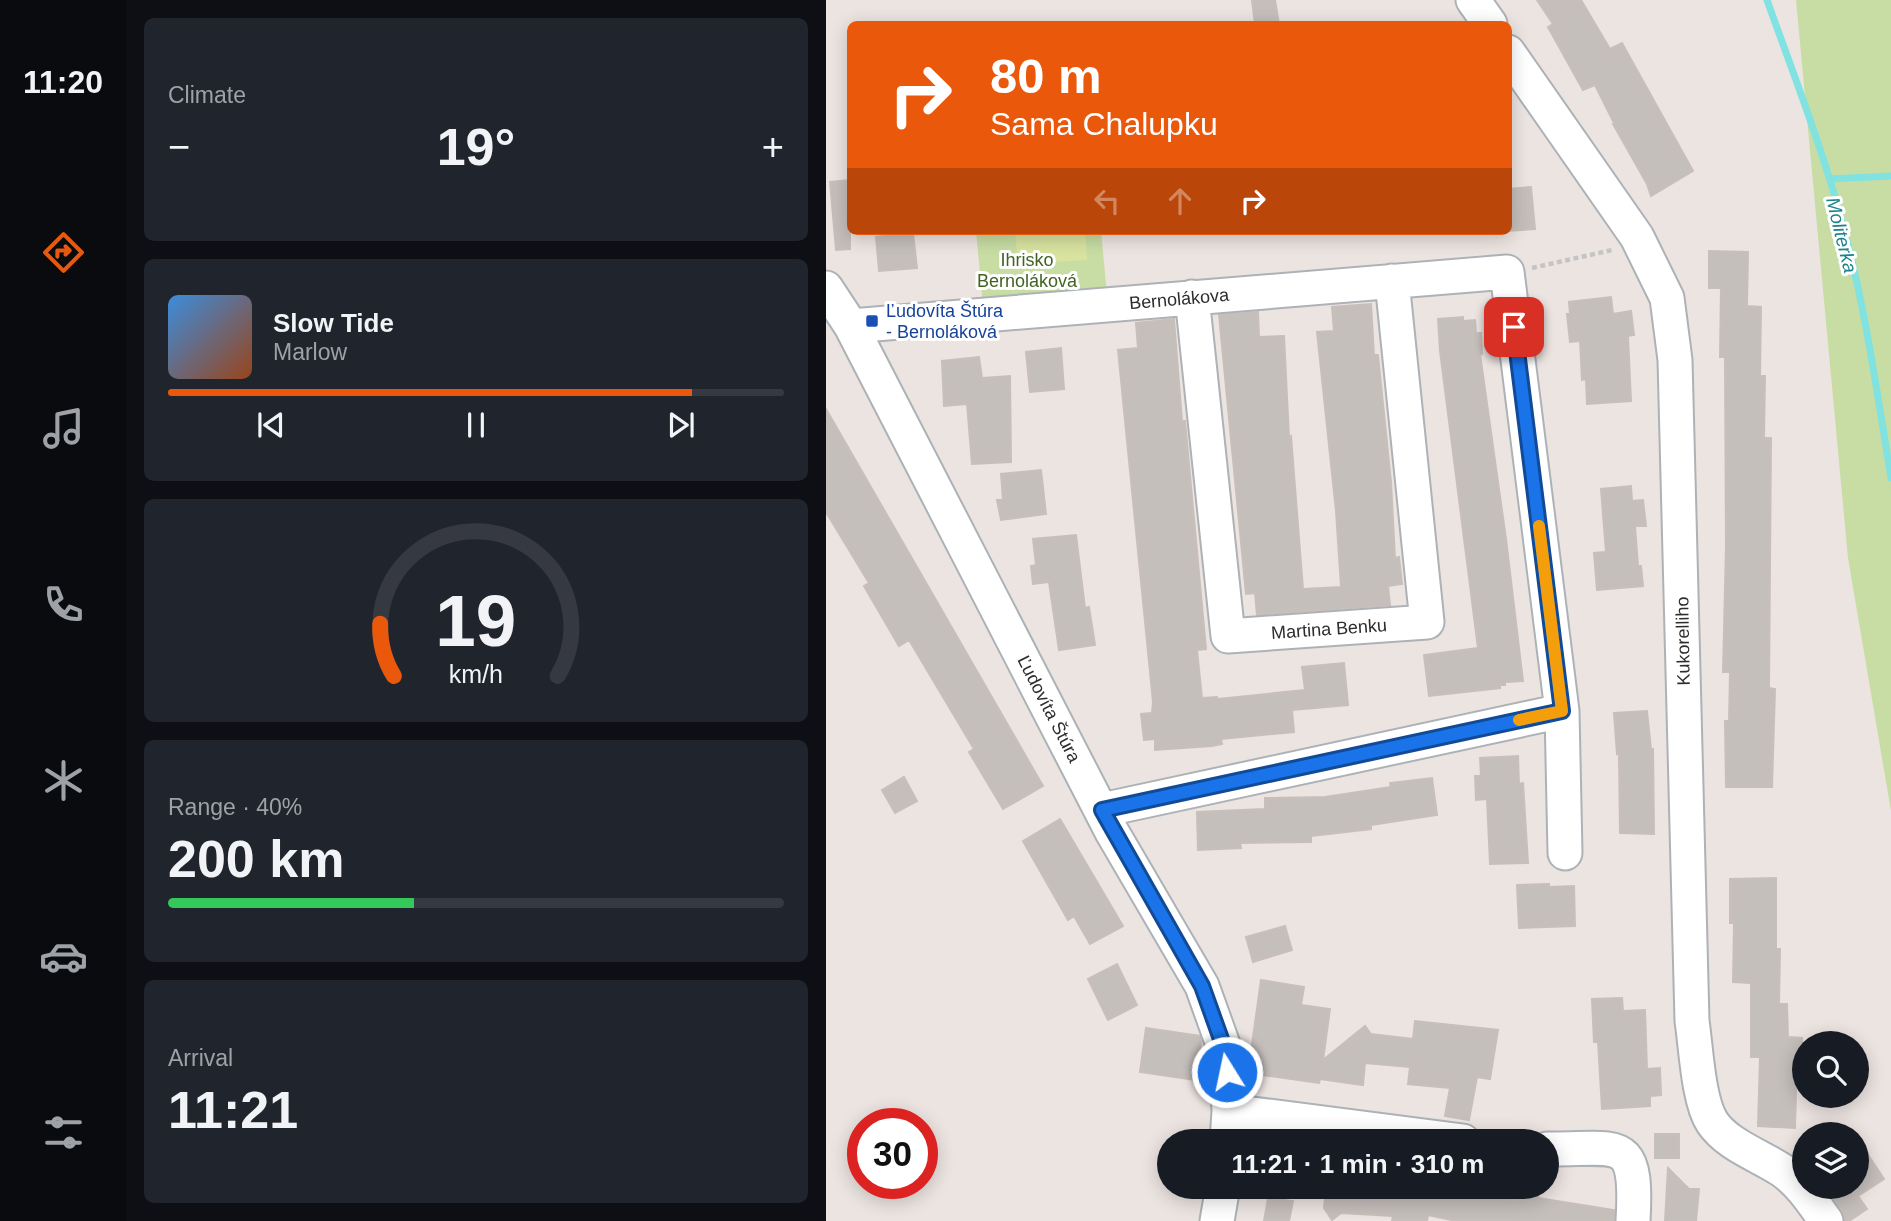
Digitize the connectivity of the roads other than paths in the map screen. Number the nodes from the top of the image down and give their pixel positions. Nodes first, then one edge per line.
1 (1473, 0) edge
2 (1488, 21) edge
3 (1512, 58) edge
4 (1392, 281) junction
5 (826, 288) edge
6 (1192, 297) junction
7 (852, 326) junction
8 (1562, 711) junction
9 (1102, 810) junction
10 (1565, 853) dead end
11 (1228, 1126) edge
12 (1275, 1129) edge
13 (1559, 1149) edge
14 (1221, 1199) edge
15 (1217, 1221) edge
16 (1633, 1221) edge
17 (1826, 1221) edge

1 - 2 street
3 - 17 street, Kukorelliho
4 - 6 street, Bernolákova
4 - 6 street, Martina Benku
4 - 8 street, Bernolákova
5 - 7 street, Ľudovíta Štúra
6 - 7 street, Bernolákova
7 - 9 street, Ľudovíta Štúra
8 - 9 street
8 - 10 street
9 - 11 street, Ľudovíta Štúra
11 - 12 street
13 - 16 street
14 - 15 street

